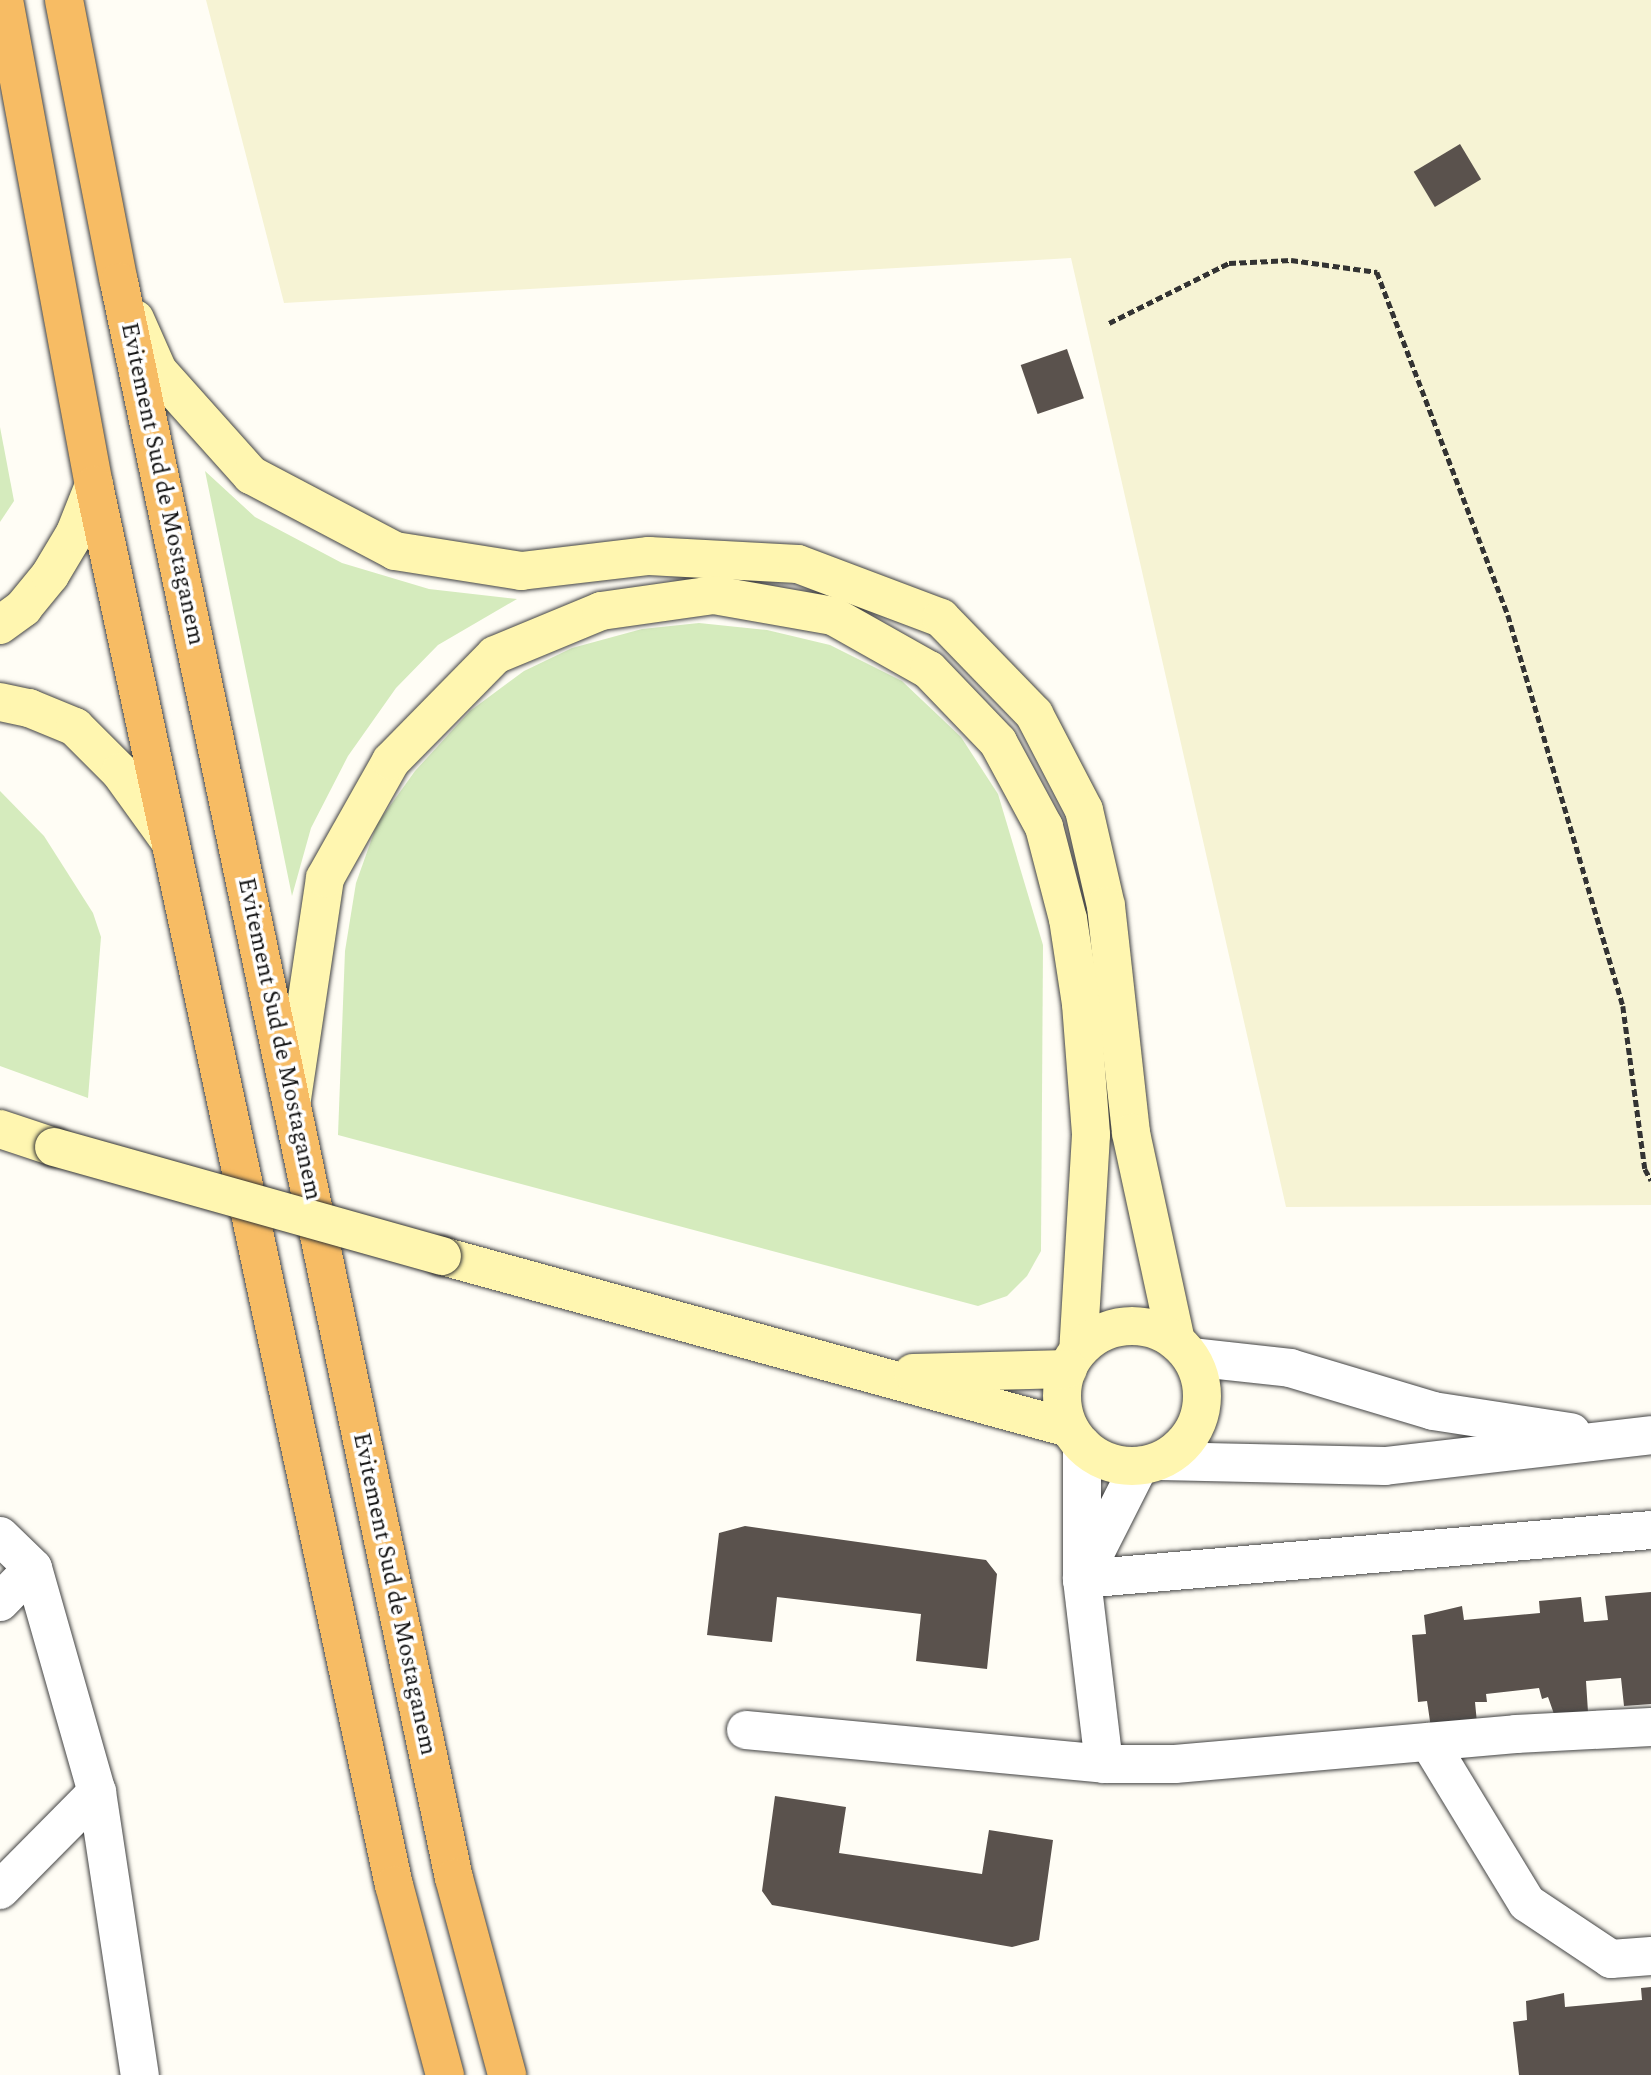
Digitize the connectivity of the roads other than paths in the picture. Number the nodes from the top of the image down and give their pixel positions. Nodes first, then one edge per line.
1 (4, 0) edge
2 (64, 0) edge
3 (119, 282) junction
4 (94, 485) junction
5 (0, 625) edge
6 (0, 702) edge
7 (169, 840) junction
8 (292, 1099) junction
9 (0, 1129) edge
10 (1184, 1349) junction
11 (1073, 1360) junction
12 (872, 1373) junction
13 (1076, 1436) junction
14 (1636, 1437) edge
15 (1149, 1464) junction
16 (1651, 1530) edge
17 (0, 1536) edge
18 (33, 1568) junction
19 (1082, 1579) junction
20 (0, 1602) edge
21 (1651, 1727) edge
22 (747, 1730) dead end
23 (1429, 1742) junction
24 (1104, 1764) junction
25 (97, 1792) junction
26 (0, 1890) edge
27 (1651, 1956) edge
28 (140, 2075) edge
29 (445, 2075) edge
30 (507, 2075) edge

1 - 4 highway
2 - 3 highway, Evitement Sud de Mostaganem
3 - 8 highway, Evitement Sud de Mostaganem
3 - 10 main road
4 - 5 main road
4 - 7 highway
6 - 7 main road
7 - 29 highway
8 - 11 main road
8 - 30 highway, Evitement Sud de Mostaganem
9 - 12 main road, bridge
10 - 11 main road
10 - 14 street
10 - 15 main road
11 - 12 main road
11 - 13 main road
12 - 13 main road
13 - 15 main road
13 - 19 street
14 - 15 street
15 - 19 street
16 - 19 street
17 - 18 street
18 - 20 street
18 - 25 street
19 - 24 street
21 - 23 street
22 - 24 street
23 - 24 street
23 - 27 street
25 - 26 street
25 - 28 street

